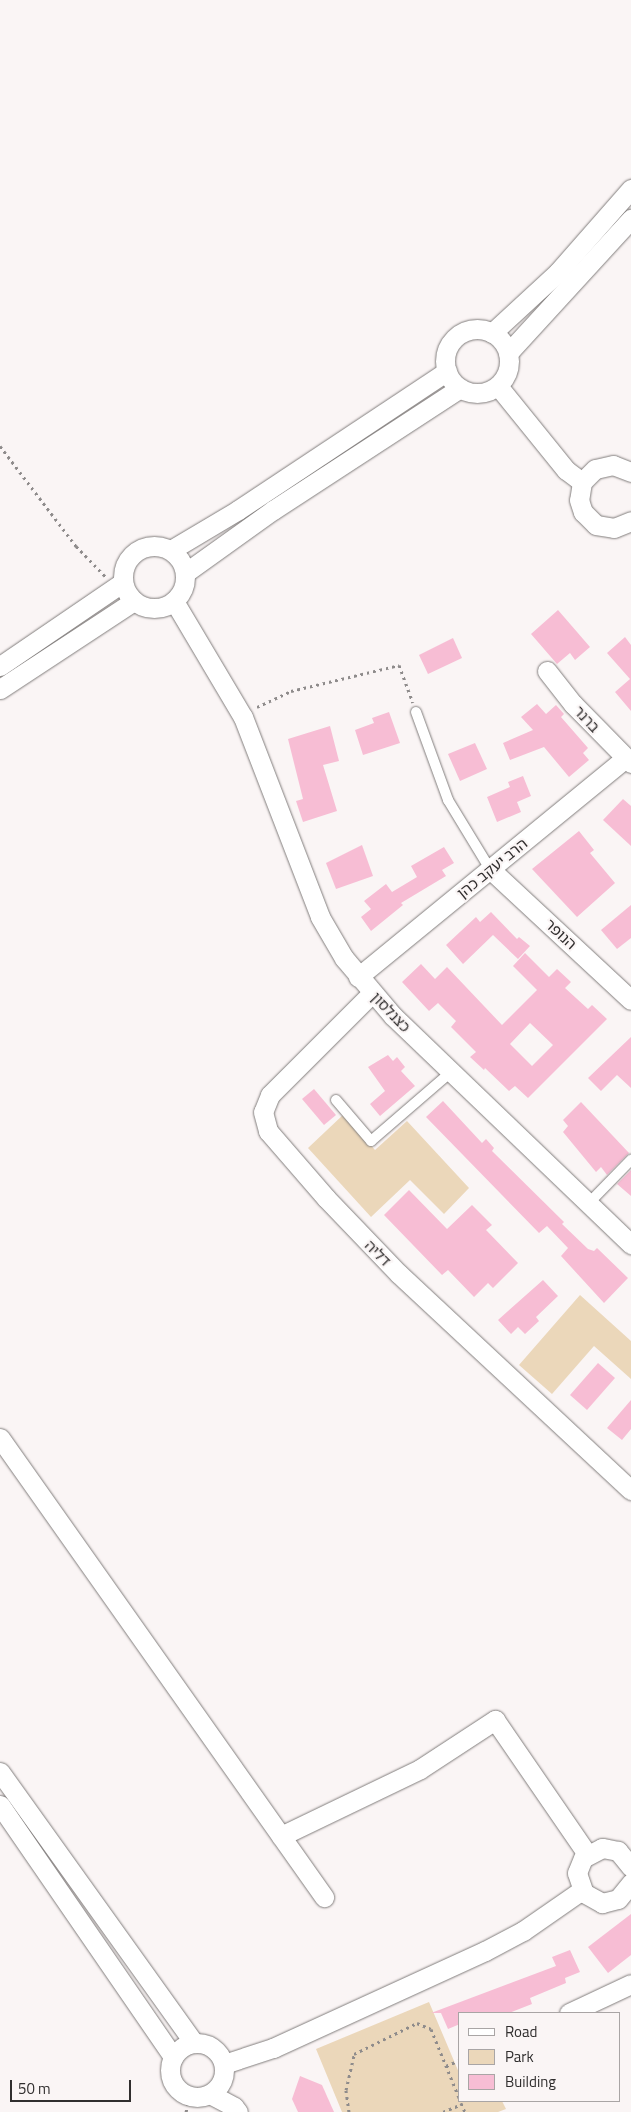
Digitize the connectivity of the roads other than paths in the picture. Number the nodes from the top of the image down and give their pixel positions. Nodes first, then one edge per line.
1 (631, 189) edge
2 (631, 219) edge
3 (492, 333) junction
4 (508, 353) junction
5 (447, 371) junction
6 (498, 386) junction
7 (460, 388) junction
8 (631, 472) edge
9 (582, 482) junction
10 (631, 521) edge
11 (171, 550) junction
12 (185, 573) junction
13 (119, 585) junction
14 (134, 601) junction
15 (174, 601) junction
16 (0, 666) edge
17 (547, 671) dead end
18 (0, 689) edge
19 (416, 712) road end
20 (628, 761) edge
21 (490, 869) junction
22 (358, 977) junction
23 (372, 993) junction
24 (631, 1000) edge
25 (451, 1072) junction
26 (336, 1100) dead end
27 (631, 1160) edge
28 (588, 1204) junction
29 (631, 1244) edge
30 (0, 1438) edge
31 (631, 1490) edge
32 (0, 1772) edge
33 (0, 1805) edge
34 (281, 1836) junction
35 (587, 1854) junction
36 (631, 1867) edge
37 (631, 1883) edge
38 (582, 1890) junction
39 (324, 1897) dead end
40 (628, 1991) edge
41 (572, 2012) edge
42 (194, 2043) junction
43 (173, 2057) junction
44 (224, 2064) junction
45 (210, 2094) junction
46 (188, 2104) edge
47 (238, 2112) edge

1 - 3 street
2 - 4 street
3 - 4 street
3 - 5 street
4 - 6 street
5 - 7 street
5 - 11 street
6 - 7 street
6 - 9 street
7 - 12 street
8 - 9 street
9 - 10 street
11 - 12 street
11 - 13 street
12 - 15 street
13 - 14 street
13 - 16 street
14 - 15 street
14 - 18 street
15 - 22 street, כצנלסון
17 - 20 street, ברנר
19 - 21 lane
20 - 21 street, הרב יעקב כהן
21 - 22 street, הרב יעקב כהן
21 - 24 street, הנופר
22 - 23 street, כצנלסון
23 - 25 street, כצנלסון
23 - 31 street, דליה
25 - 26 lane
25 - 28 street, כצנלסון
27 - 28 lane
28 - 29 street, כצנלסון
30 - 34 street
32 - 42 street
33 - 43 street
34 - 35 street
34 - 39 street
35 - 36 street
35 - 38 street
37 - 38 street
38 - 44 street
40 - 41 street
42 - 43 street
42 - 44 street
43 - 46 street
44 - 45 street
45 - 46 street
45 - 47 street

